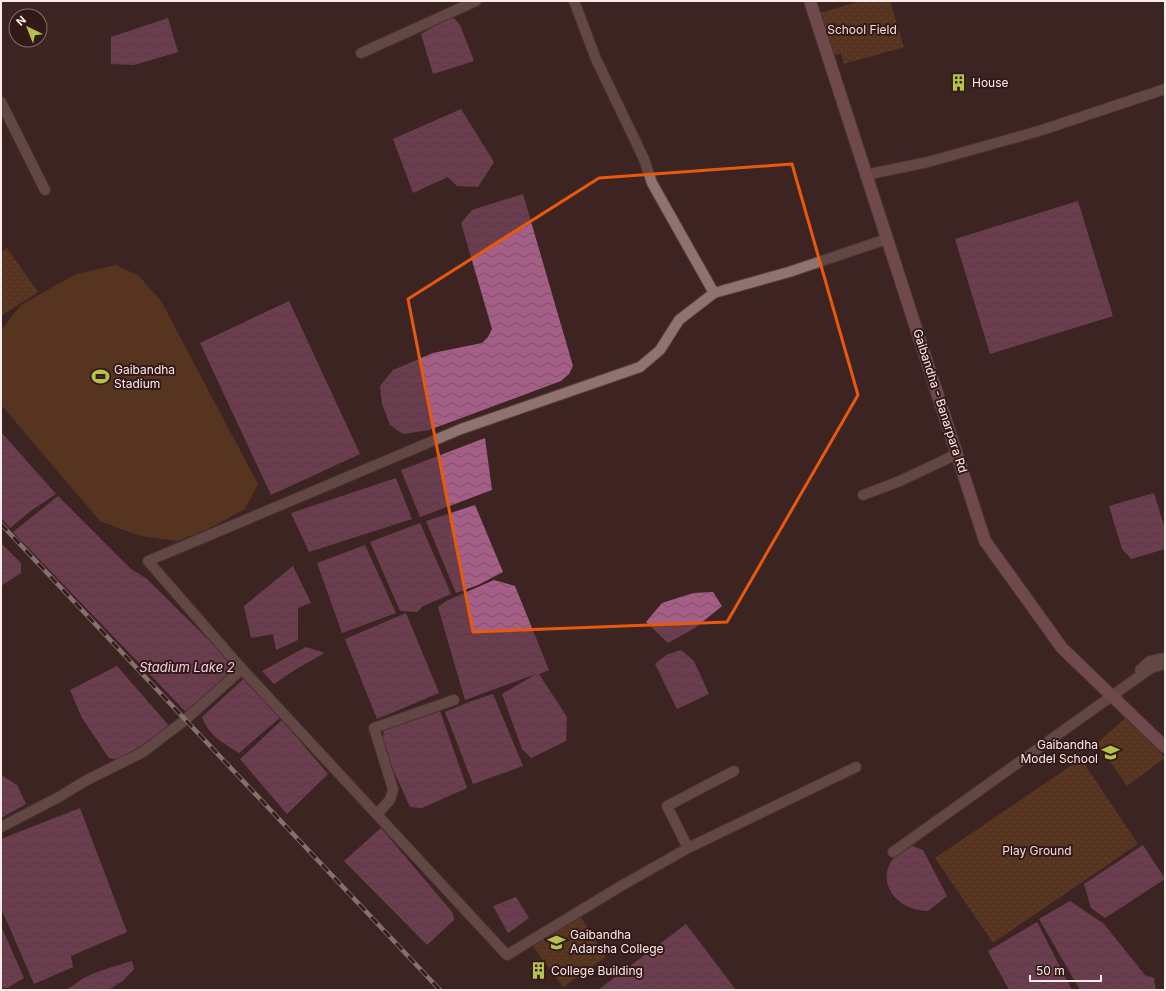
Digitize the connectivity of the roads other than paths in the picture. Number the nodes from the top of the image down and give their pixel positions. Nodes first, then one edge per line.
1 (476, 1) edge
2 (574, 1) edge
3 (810, 1) edge
4 (361, 52) dead end
5 (1165, 89) edge
6 (1, 102) edge
7 (865, 175) junction
8 (45, 190) dead end
9 (887, 239) junction
10 (714, 293) junction
11 (957, 454) junction
12 (864, 495) dead end
13 (1165, 658) edge
14 (1165, 664) edge
15 (242, 669) junction
16 (1113, 697) junction
17 (454, 700) dead end
18 (1165, 747) edge
19 (856, 767) dead end
20 (734, 771) dead end
21 (377, 814) junction
22 (1, 827) edge
23 (688, 848) junction
24 (893, 852) dead end

1 - 4 street
2 - 10 street
3 - 7 main road, Gaibandha - Banarpara Rd
5 - 7 street
6 - 8 street
7 - 9 main road, Gaibandha - Banarpara Rd
9 - 10 street
9 - 11 main road, Gaibandha - Banarpara Rd
10 - 15 street
11 - 12 street
11 - 16 main road, Gaibandha - Banarpara Rd
13 - 16 street
14 - 16 street
15 - 21 street
15 - 22 street
16 - 18 main road, Gaibandha - Banarpara Rd
16 - 24 street
17 - 21 street
19 - 23 street
20 - 23 street
21 - 23 street

